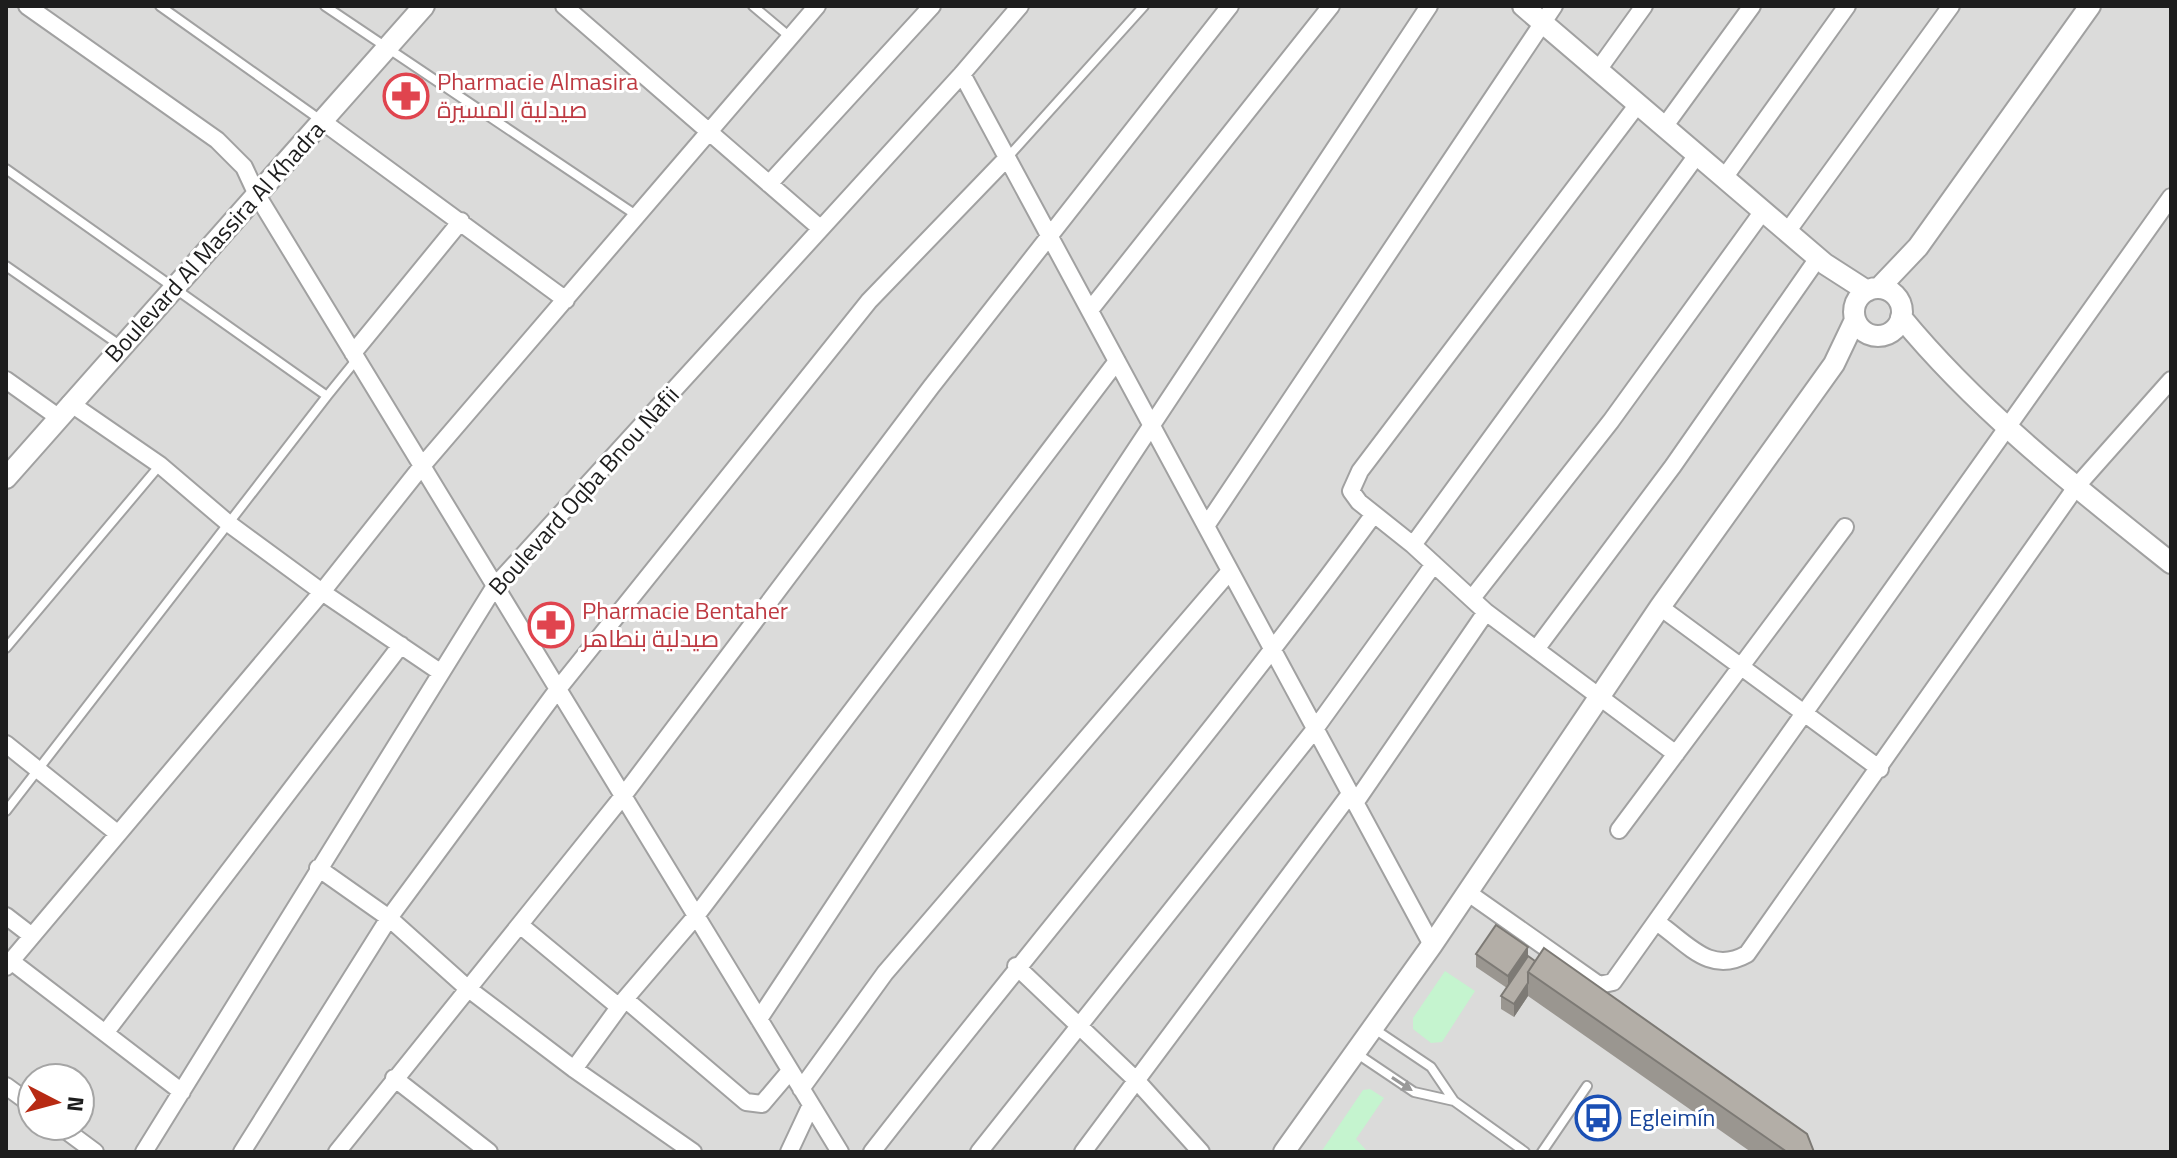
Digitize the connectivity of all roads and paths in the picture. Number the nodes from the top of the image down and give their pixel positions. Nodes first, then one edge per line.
1 (27, 6) edge
2 (160, 6) edge
3 (325, 6) edge
4 (424, 6) edge
5 (564, 6) edge
6 (753, 6) edge
7 (817, 6) edge
8 (932, 6) edge
9 (1020, 6) edge
10 (1144, 6) edge
11 (1230, 6) edge
12 (1331, 6) edge
13 (1429, 6) edge
14 (1523, 6) edge
15 (1644, 6) edge
16 (1752, 6) edge
17 (1847, 6) edge
18 (1951, 6) edge
19 (2090, 6) edge
20 (1548, 15) edge
21 (790, 38) junction
22 (389, 46) junction
23 (1598, 70) junction
24 (962, 74) junction
25 (1638, 104) junction
26 (322, 121) junction
27 (1664, 127) junction
28 (707, 130) junction
29 (1697, 155) junction
30 (1007, 158) junction
31 (6, 169) edge
32 (1724, 178) junction
33 (769, 184) junction
34 (257, 195) junction
35 (2171, 197) edge
36 (1763, 211) junction
37 (636, 215) junction
38 (461, 221) junction
39 (820, 228) junction
40 (1787, 232) junction
41 (1050, 237) junction
42 (1918, 247) junction
43 (1822, 261) junction
44 (6, 266) edge
45 (176, 286) junction
46 (1873, 289) junction
47 (566, 300) junction
48 (1900, 308) junction
49 (1090, 310) junction
50 (1855, 314) junction
51 (1879, 335) junction
52 (122, 347) junction
53 (1931, 354) junction
54 (355, 356) junction
55 (1117, 361) junction
56 (1834, 364) junction
57 (6, 380) edge
58 (2171, 380) edge
59 (327, 396) junction
60 (64, 410) junction
61 (1152, 426) junction
62 (2010, 426) junction
63 (160, 465) junction
64 (422, 466) junction
65 (6, 478) edge
66 (2076, 487) junction
67 (1374, 514) junction
68 (228, 523) junction
69 (1206, 526) junction
70 (1845, 527) dead end
71 (1413, 545) junction
72 (2171, 563) edge
73 (1434, 564) junction
74 (1230, 571) junction
75 (495, 586) junction
76 (322, 592) junction
77 (1473, 597) junction
78 (1660, 607) junction
79 (1486, 612) junction
80 (401, 645) junction
81 (6, 648) edge
82 (1537, 648) junction
83 (1274, 652) junction
84 (1743, 668) junction
85 (440, 672) junction
86 (558, 689) junction
87 (1600, 694) junction
88 (1806, 715) junction
89 (1315, 729) junction
90 (6, 744) edge
91 (1676, 754) junction
92 (1880, 769) junction
93 (37, 771) junction
94 (623, 796) junction
95 (1353, 799) junction
96 (6, 811) edge
97 (1619, 830) dead end
98 (117, 833) junction
99 (318, 868) junction
100 (1467, 892) junction
101 (6, 916) edge
102 (696, 916) junction
103 (389, 918) junction
104 (1658, 923) junction
105 (520, 925) junction
106 (32, 936) junction
107 (1432, 945) junction
108 (9, 964) edge
109 (1016, 966) junction
110 (466, 987) junction
111 (622, 1003) junction
112 (759, 1019) junction
113 (1080, 1028) junction
114 (1373, 1028) junction
115 (106, 1032) junction
116 (1355, 1053) junction
117 (574, 1069) junction
118 (790, 1071) junction
119 (394, 1078) junction
120 (1137, 1081) junction
121 (1587, 1086) dead end
122 (801, 1089) junction
123 (182, 1092) junction
124 (1454, 1101) junction
125 (811, 1105) junction
126 (144, 1152) edge
127 (242, 1152) edge
128 (337, 1152) edge
129 (489, 1152) edge
130 (693, 1152) edge
131 (789, 1152) edge
132 (840, 1152) edge
133 (872, 1152) edge
134 (979, 1152) edge
135 (1083, 1152) edge
136 (1201, 1152) edge
137 (1284, 1152) edge
138 (1525, 1152) edge
139 (1542, 1152) edge

1 - 34 street
2 - 26 lane
3 - 22 lane
4 - 22 street, Boulevard Al Massira Al Khadra
5 - 28 street
6 - 21 lane
7 - 21 street
8 - 33 street
9 - 24 street, Boulevard Oqba Bnou Nafii
10 - 30 lane
11 - 41 street
12 - 49 street
13 - 61 street
14 - 20 street
15 - 23 street
16 - 27 street
17 - 32 street
18 - 40 street
19 - 42 street
20 - 23 street
20 - 69 street
21 - 28 street
22 - 26 street, Boulevard Al Massira Al Khadra
22 - 37 lane
23 - 25 street
24 - 30 street
24 - 39 street, Boulevard Oqba Bnou Nafii
25 - 27 street
25 - 67 street
26 - 34 street, Boulevard Al Massira Al Khadra
26 - 38 street
27 - 29 street
28 - 33 street
28 - 37 street
29 - 32 street
29 - 71 street
30 - 41 street
30 - 86 street
31 - 45 lane
32 - 36 street
33 - 39 street
34 - 45 street, Boulevard Al Massira Al Khadra
34 - 54 street
35 - 62 street
36 - 40 street
36 - 77 street
37 - 47 street
38 - 47 street
38 - 54 street
39 - 75 street, Boulevard Oqba Bnou Nafii
40 - 43 street
41 - 49 street
41 - 94 street
42 - 46 street
42 - 48 street
43 - 46 street
43 - 50 street
43 - 82 street
44 - 52 lane
45 - 52 street, Boulevard Al Massira Al Khadra
45 - 59 lane
46 - 48 street
46 - 50 street
47 - 64 street
48 - 51 street
48 - 53 street
49 - 55 street
50 - 51 street
50 - 56 street
51 - 53 street
51 - 56 street
52 - 60 street, Boulevard Al Massira Al Khadra
53 - 62 street
54 - 59 lane
54 - 64 street
55 - 61 street
55 - 102 street
56 - 78 street
57 - 60 street
58 - 66 street
59 - 68 lane
60 - 63 street
60 - 65 street, Boulevard Al Massira Al Khadra
61 - 69 street
61 - 112 street
62 - 66 street
62 - 88 street
63 - 68 street
63 - 81 lane
64 - 75 street
64 - 76 street
66 - 72 street
66 - 92 street
67 - 71 street
67 - 83 street
68 - 76 street
68 - 93 lane
69 - 74 street
70 - 84 street
71 - 73 street
73 - 77 street
73 - 89 street
74 - 83 street
74 - 122 street
75 - 85 street, Boulevard Oqba Bnou Nafii
75 - 86 street
76 - 80 street
76 - 98 street
77 - 79 street
78 - 84 street
78 - 87 street
79 - 82 street
79 - 95 street
80 - 85 street
80 - 115 street
82 - 87 street
83 - 89 street
83 - 109 street
84 - 88 street
84 - 91 street
85 - 99 street, Boulevard Oqba Bnou Nafii
86 - 94 street
86 - 103 street
87 - 91 street
87 - 100 street
88 - 92 street
88 - 104 street
89 - 95 street
89 - 113 street
90 - 93 street
91 - 97 street
92 - 104 street
93 - 96 lane
93 - 98 street
94 - 102 street
94 - 105 street
95 - 107 street
95 - 120 street
98 - 106 street
99 - 103 street
99 - 123 street, Boulevard Oqba Bnou Nafii
100 - 104 street
100 - 107 street
101 - 106 street
102 - 111 street
102 - 112 street
103 - 110 street
103 - 127 street
105 - 110 street
105 - 111 street
106 - 108 street
107 - 114 street
108 - 115 street
109 - 113 street
109 - 133 street
110 - 117 street
110 - 119 street
111 - 117 street
111 - 118 street
112 - 118 street
113 - 120 street
113 - 134 street
114 - 116 street
114 - 124 lane
115 - 123 street
116 -> 124 lane
116 - 137 street
117 - 130 street
118 - 122 street
119 - 128 street
119 - 129 street
120 - 135 street
120 - 136 street
121 - 139 lane
122 - 125 street
123 - 126 street, Boulevard Oqba Bnou Nafii
124 - 138 lane
125 - 131 street
125 - 132 street

